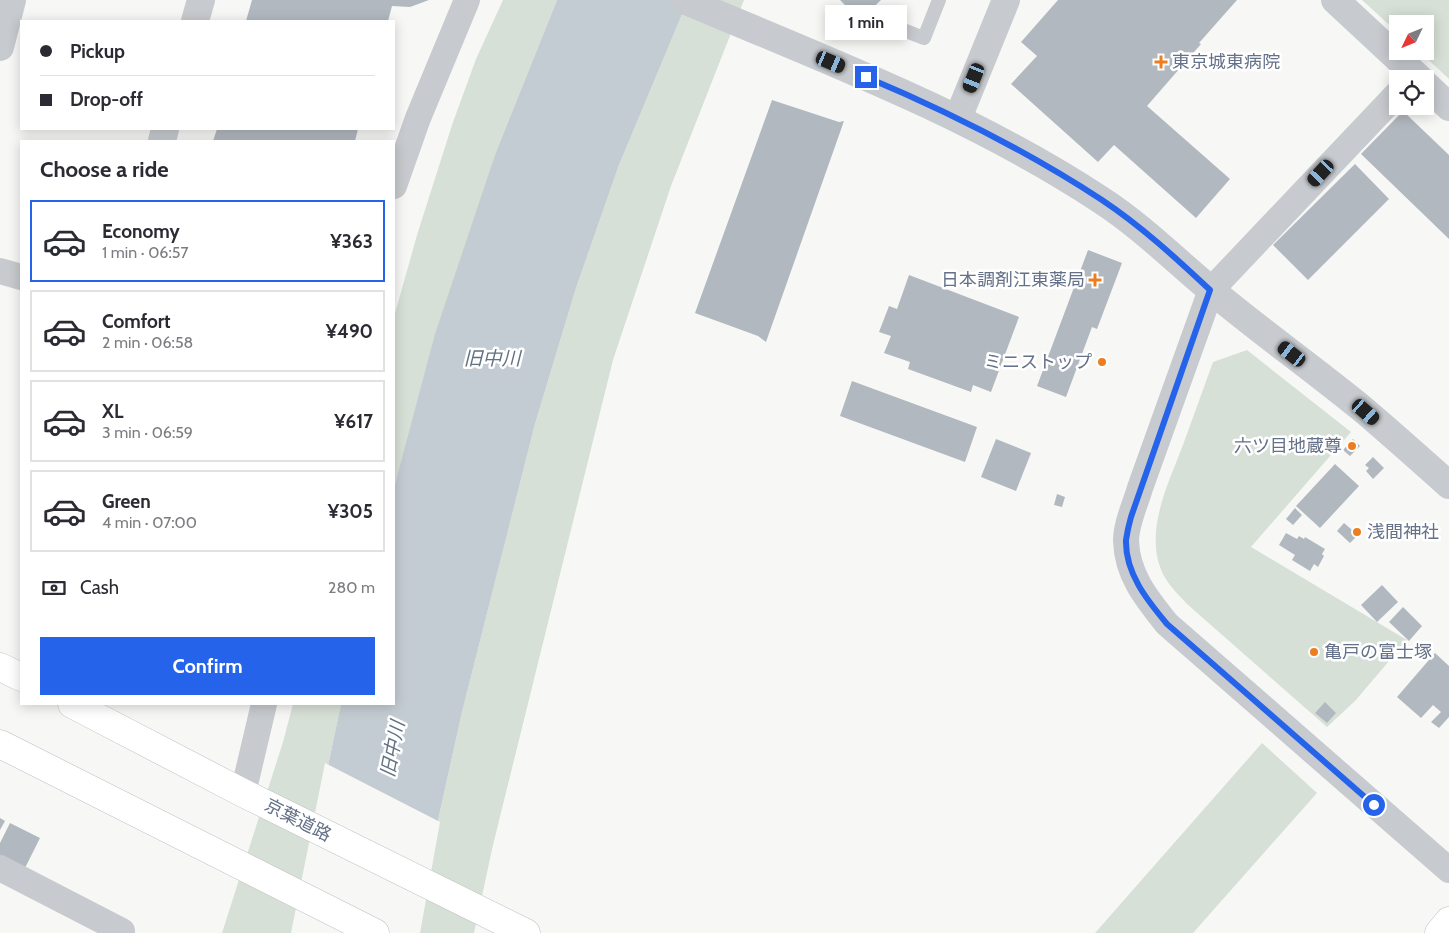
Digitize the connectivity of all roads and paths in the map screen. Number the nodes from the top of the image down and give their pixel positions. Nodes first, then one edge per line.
1 (12, 0) edge
2 (201, 0) edge
3 (467, 0) edge
4 (684, 0) edge
5 (939, 0) edge
6 (1006, 0) edge
7 (1334, 0) edge
8 (872, 18) dead end
9 (195, 20) edge
10 (0, 46) edge
11 (1402, 70) edge
12 (1434, 96) edge
13 (1389, 107) edge
14 (1449, 107) edge
15 (958, 118) junction
16 (395, 183) edge
17 (0, 271) edge
18 (20, 277) edge
19 (1210, 290) junction
20 (1449, 485) edge
21 (74, 705) edge
22 (264, 705) edge
23 (0, 744) edge
24 (243, 793) junction
25 (0, 868) edge
26 (1449, 870) edge
27 (1449, 921) edge
28 (121, 933) edge
29 (374, 933) edge
30 (526, 933) edge
31 (1439, 933) edge

1 - 10 street
2 - 9 street
3 - 16 street
4 - 15 street
5 - 8 lane
6 - 15 street
7 - 11 street
12 - 14 street
13 - 19 street
15 - 19 street
17 - 18 street
19 - 20 street
19 - 26 street
21 - 24 main road, 京葉道路
22 - 24 street
23 - 29 main road
24 - 30 main road, 京葉道路
25 - 28 street
27 - 31 main road

